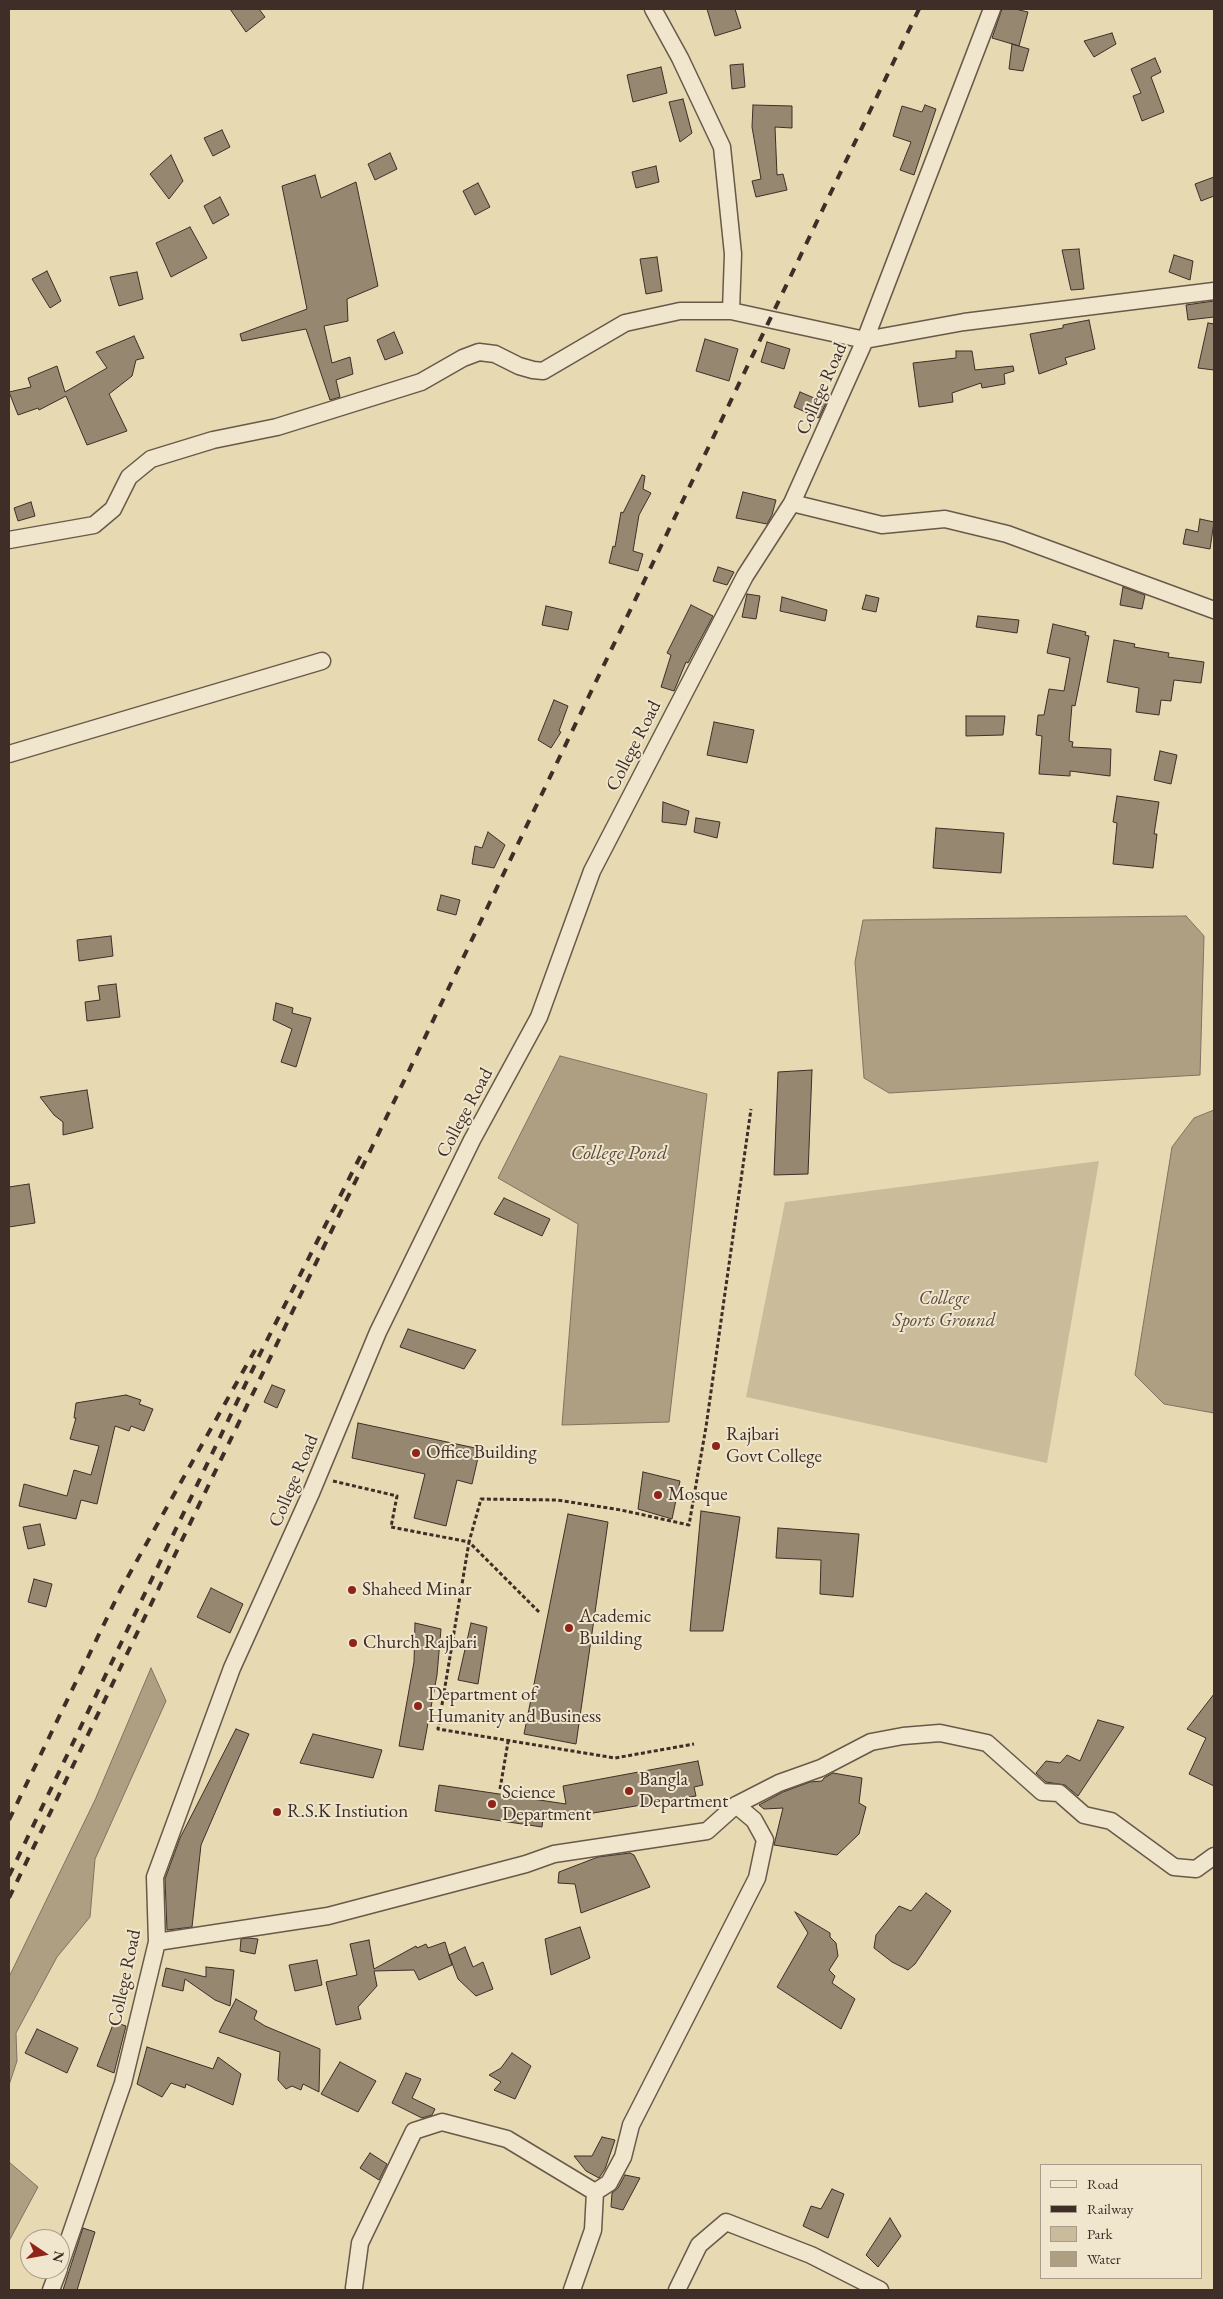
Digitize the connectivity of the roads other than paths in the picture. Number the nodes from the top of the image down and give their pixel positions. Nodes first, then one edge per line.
1 (653, 9) edge
2 (992, 9) edge
3 (1214, 291) edge
4 (731, 311) junction
5 (865, 340) junction
6 (792, 503) junction
7 (9, 540) edge
8 (1214, 610) edge
9 (322, 661) dead end
10 (9, 754) edge
11 (736, 1805) junction
12 (1214, 1856) edge
13 (157, 1942) junction
14 (595, 2192) junction
15 (70, 2236) edge
16 (352, 2289) edge
17 (572, 2290) edge
18 (677, 2290) edge
19 (880, 2290) edge

1 - 4 street
2 - 5 street, College Road
3 - 5 street
4 - 5 street
4 - 7 street
5 - 6 street, College Road
6 - 8 street
6 - 13 street, College Road
9 - 10 street
11 - 12 street
11 - 13 street
11 - 14 street
13 - 15 street, College Road
14 - 16 street
14 - 17 street
18 - 19 street

